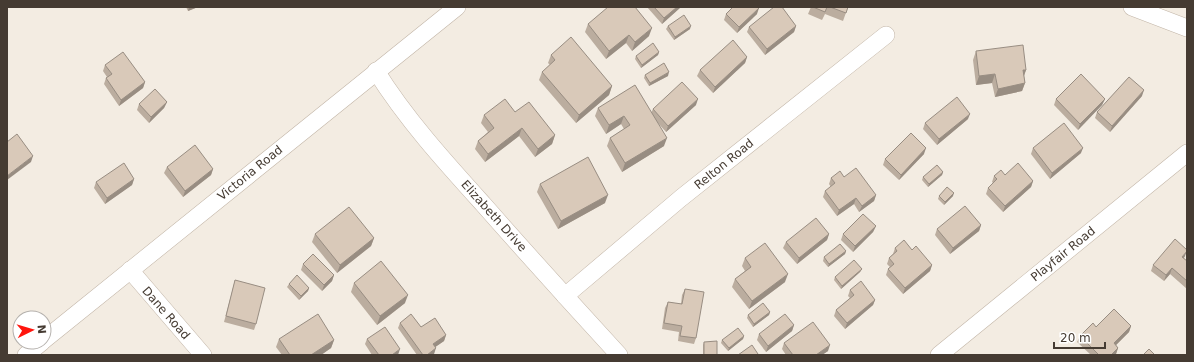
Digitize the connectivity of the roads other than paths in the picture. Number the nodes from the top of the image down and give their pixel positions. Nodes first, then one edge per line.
1 (457, 7) edge
2 (1132, 7) edge
3 (1187, 28) edge
4 (886, 35) dead end
5 (376, 71) junction
6 (1187, 153) edge
7 (130, 270) junction
8 (565, 296) junction
9 (52, 334) edge
10 (202, 355) edge
11 (619, 355) edge
12 (939, 355) edge

1 - 5 street, Victoria Road
2 - 3 street
4 - 8 street, Relton Road
5 - 7 street, Victoria Road
5 - 8 street, Elizabeth Drive
6 - 12 street, Playfair Road
7 - 9 street, Victoria Road
7 - 10 street, Dane Road
8 - 11 street, Elizabeth Drive

